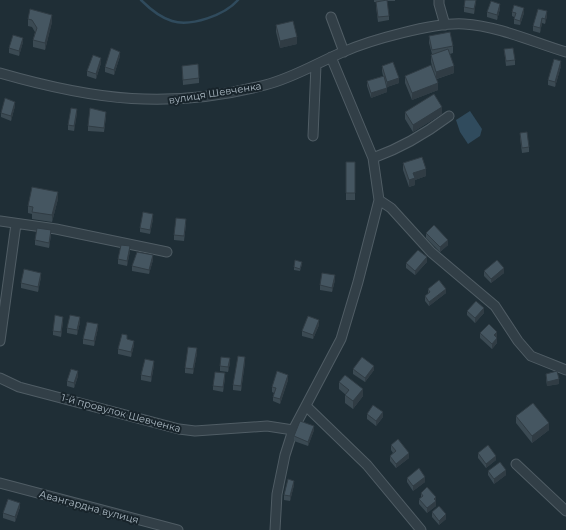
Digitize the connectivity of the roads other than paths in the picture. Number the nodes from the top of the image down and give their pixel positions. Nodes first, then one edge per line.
1 (439, 0) edge
2 (331, 18) dead end
3 (445, 25) junction
4 (344, 52) junction
5 (566, 52) edge
6 (331, 58) junction
7 (316, 65) junction
8 (0, 73) edge
9 (449, 116) dead end
10 (314, 136) dead end
11 (373, 158) junction
12 (379, 200) junction
13 (0, 221) edge
14 (16, 224) junction
15 (167, 252) dead end
16 (0, 341) edge
17 (566, 370) edge
18 (0, 378) edge
19 (306, 406) junction
20 (293, 430) junction
21 (516, 464) dead end
22 (0, 483) edge
23 (566, 511) edge
24 (178, 530) edge
25 (274, 530) edge
26 (421, 530) edge

1 - 3 street
2 - 4 street
3 - 4 street, вулиця Шевченка
3 - 5 street, вулиця Шевченка
4 - 6 street, вулиця Шевченка
6 - 7 street, вулиця Шевченка
6 - 11 street
7 - 8 street, вулиця Шевченка
7 - 10 street
9 - 11 street
11 - 12 street
12 - 17 street
12 - 19 street
13 - 14 street
14 - 15 street
14 - 16 street
18 - 20 street, 1-й провулок Шевченка
19 - 20 street
19 - 26 street
20 - 25 street
21 - 23 street
22 - 24 street, Авангардна вулиця

